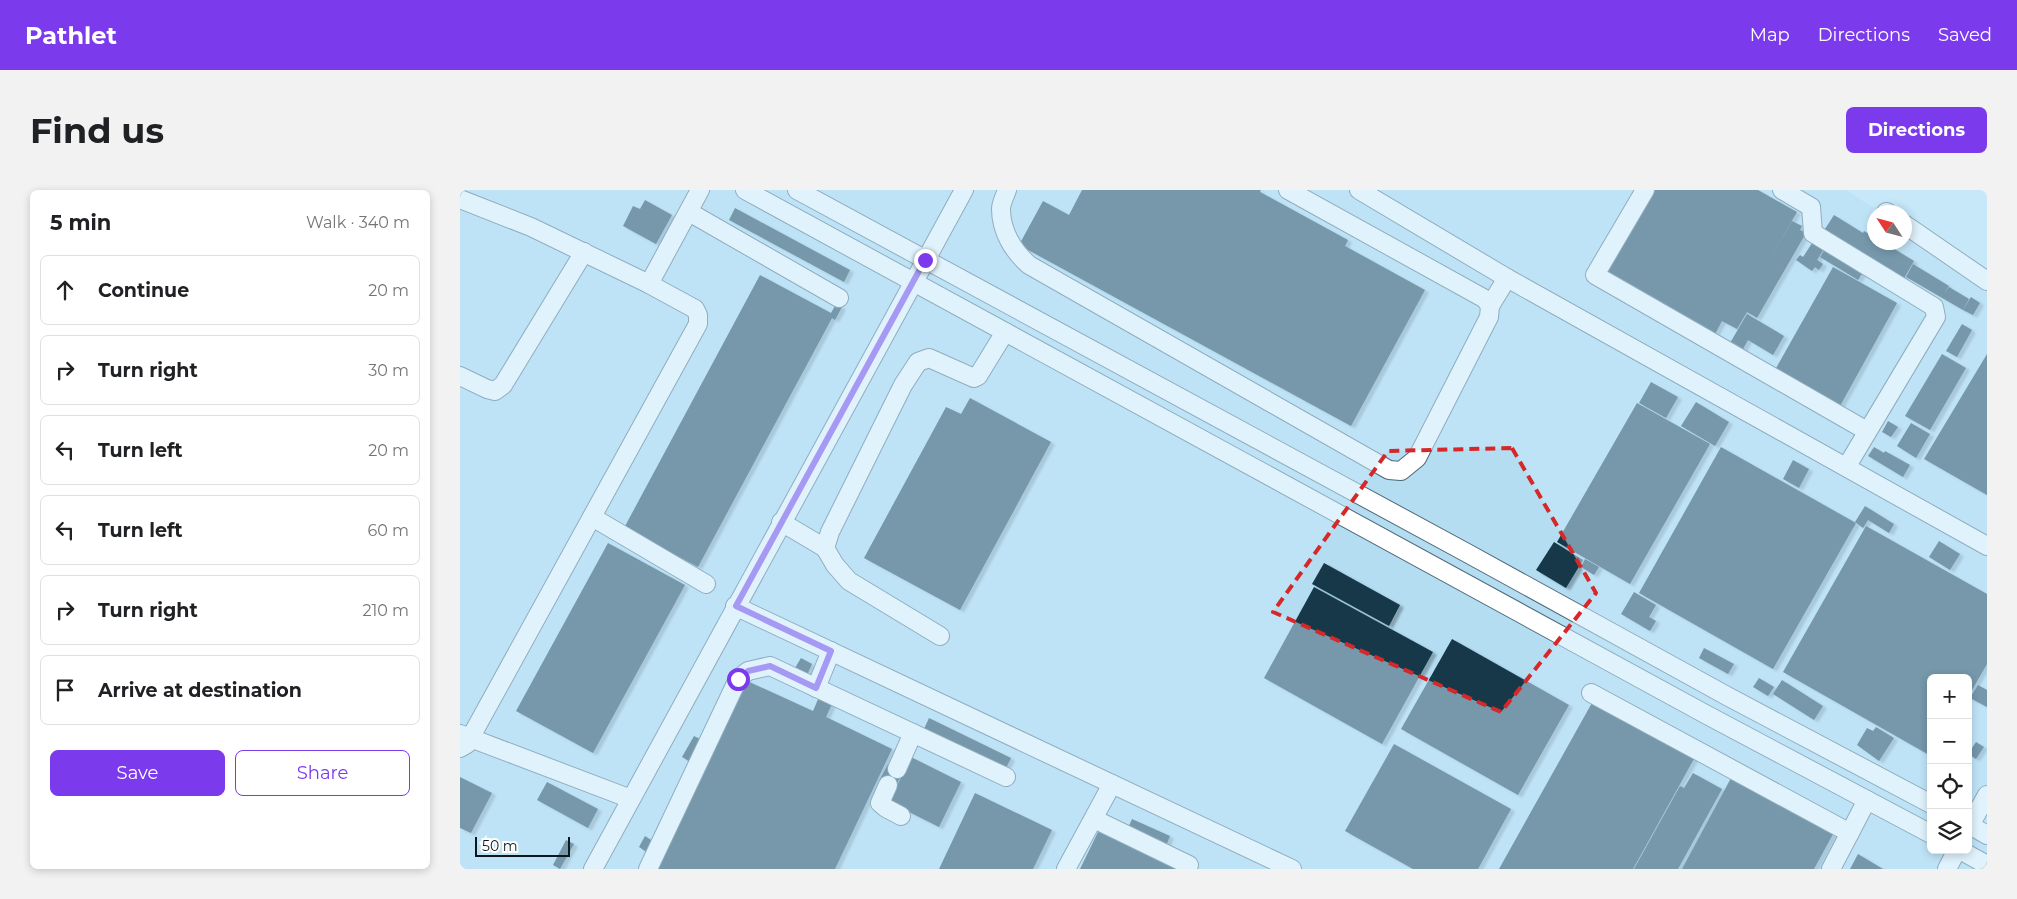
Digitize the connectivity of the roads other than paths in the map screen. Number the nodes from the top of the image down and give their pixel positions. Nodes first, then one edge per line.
1 (700, 190) edge
2 (745, 190) edge
3 (797, 190) edge
4 (964, 190) edge
5 (1007, 190) edge
6 (1288, 190) edge
7 (1359, 190) edge
8 (1645, 190) edge
9 (1782, 190) edge
10 (460, 199) edge
11 (689, 212) junction
12 (1912, 229) edge
13 (584, 252) junction
14 (925, 260) junction
15 (1507, 278) junction
16 (1987, 281) edge
17 (914, 282) junction
18 (649, 284) junction
19 (839, 298) dead end
20 (1490, 306) junction
21 (1005, 332) junction
22 (460, 376) edge
23 (1867, 431) junction
24 (1847, 466) junction
25 (592, 517) junction
26 (781, 522) junction
27 (1987, 546) edge
28 (826, 548) junction
29 (1467, 553) junction
30 (1454, 577) junction
31 (706, 584) dead end
32 (736, 606) junction
33 (940, 636) dead end
34 (831, 651) junction
35 (816, 688) junction
36 (1590, 693) dead end
37 (913, 733) junction
38 (463, 740) edge
39 (896, 768) dead end
40 (1006, 777) dead end
41 (1112, 784) junction
42 (888, 785) dead end
43 (1987, 795) edge
44 (631, 799) junction
45 (1867, 800) junction
46 (1927, 802) edge
47 (901, 816) dead end
48 (1094, 819) junction
49 (1972, 821) edge
50 (1972, 827) edge
51 (1927, 832) edge
52 (1850, 833) junction
53 (1987, 834) edge
54 (1956, 854) edge
55 (1966, 854) edge
56 (1189, 865) dead end
57 (1987, 865) edge
58 (593, 869) edge
59 (648, 869) edge
60 (1066, 869) edge
61 (1292, 869) edge
62 (1831, 869) edge
63 (1947, 869) edge

1 - 11 street
2 - 17 street
3 - 14 street
4 - 14 street
5 - 20 street
6 - 20 street
7 - 15 street
8 - 23 street
9 - 23 street
10 - 13 street
11 - 18 street
11 - 19 street
12 - 16 street
13 - 18 street
13 - 22 street
14 - 17 street
14 - 29 street
15 - 20 street
15 - 24 street
17 - 21 street
17 - 26 street
18 - 25 street
21 - 28 street
21 - 30 street
23 - 24 street
24 - 27 street
25 - 31 street
25 - 38 street
26 - 28 street
26 - 32 street
28 - 33 street
29 - 30 street
29 - 46 street
30 - 45 street
32 - 34 street
32 - 44 street
34 - 35 street
34 - 41 street
35 - 37 street
35 - 59 street
36 - 52 street
37 - 39 street
37 - 40 street
38 - 44 street
41 - 48 street
41 - 61 street
42 - 47 street
43 - 49 street
44 - 58 street
45 - 51 street
45 - 52 street
48 - 56 street
48 - 60 street
50 - 53 street
52 - 62 street
54 - 63 street
55 - 57 street

